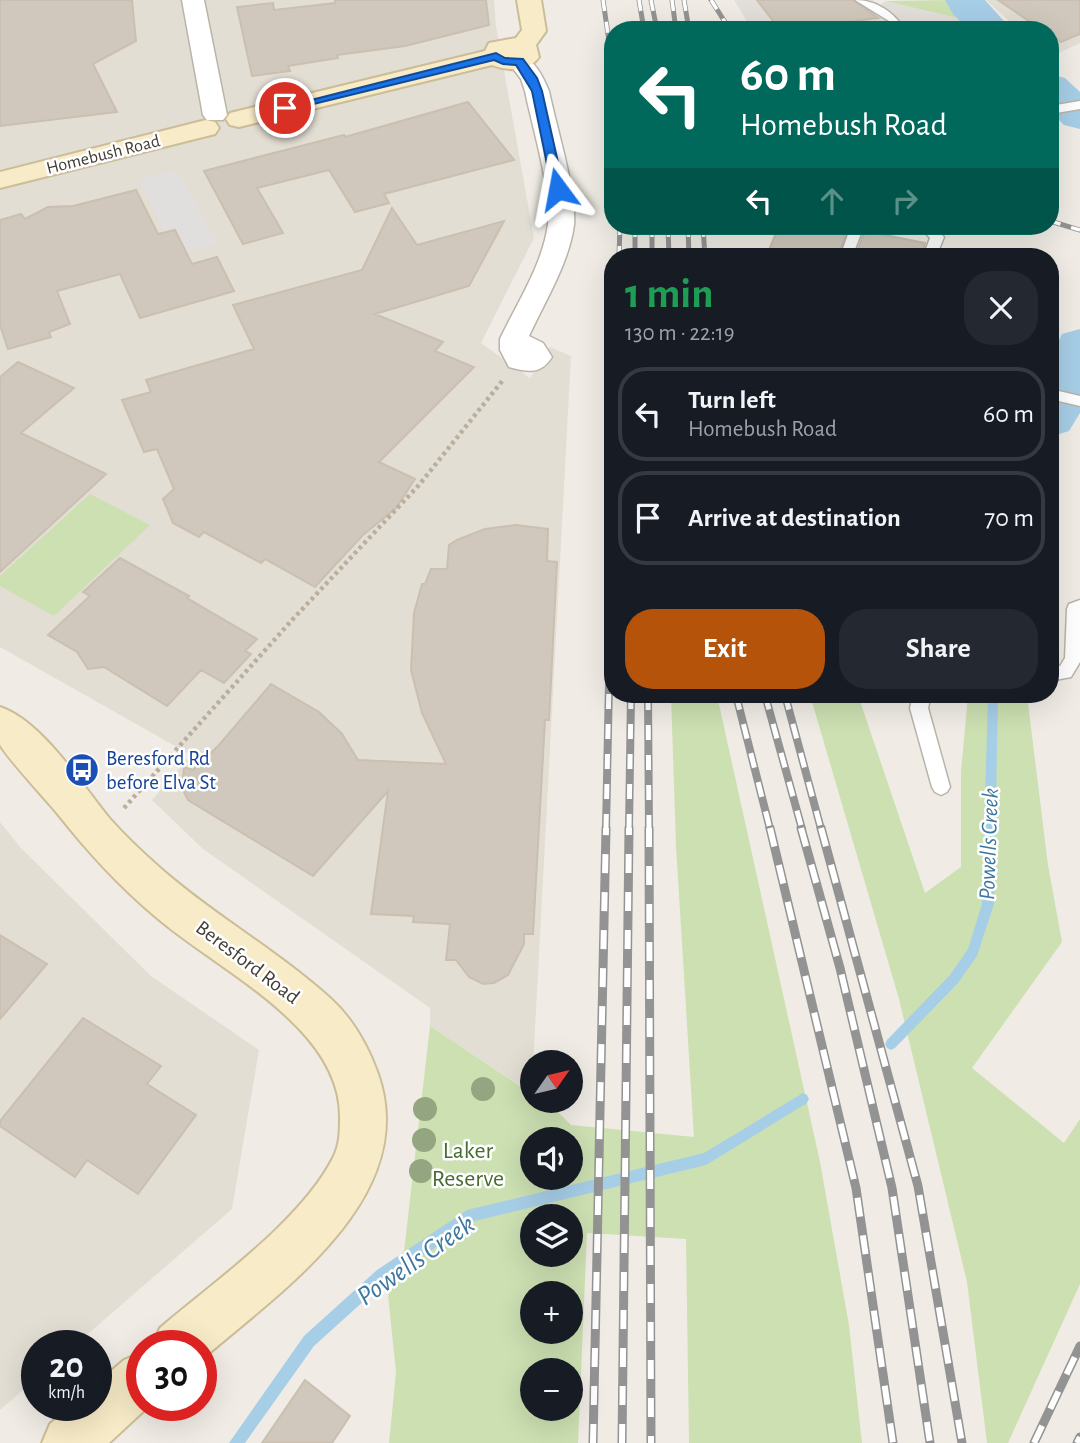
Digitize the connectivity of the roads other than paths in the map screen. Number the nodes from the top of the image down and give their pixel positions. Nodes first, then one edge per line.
1 (193, 0) edge
2 (529, 0) edge
3 (860, 0) edge
4 (894, 21) edge
5 (512, 55) junction
6 (1080, 106) edge
7 (1059, 109) edge
8 (220, 121) junction
9 (0, 180) edge
10 (516, 350) road end
11 (1059, 396) edge
12 (1080, 401) edge
13 (1080, 606) edge
14 (1059, 673) edge
15 (920, 703) edge
16 (0, 723) edge
17 (941, 787) dead end
18 (196, 1330) edge
19 (126, 1392) edge
20 (69, 1443) edge

1 - 8 street
2 - 5 main road
3 - 4 lane
5 - 8 main road, Homebush Road
5 - 10 street
6 - 7 lane
8 - 9 main road, Homebush Road
11 - 12 lane
13 - 14 lane
15 - 17 lane
16 - 18 main road, Beresford Road
19 - 20 main road

